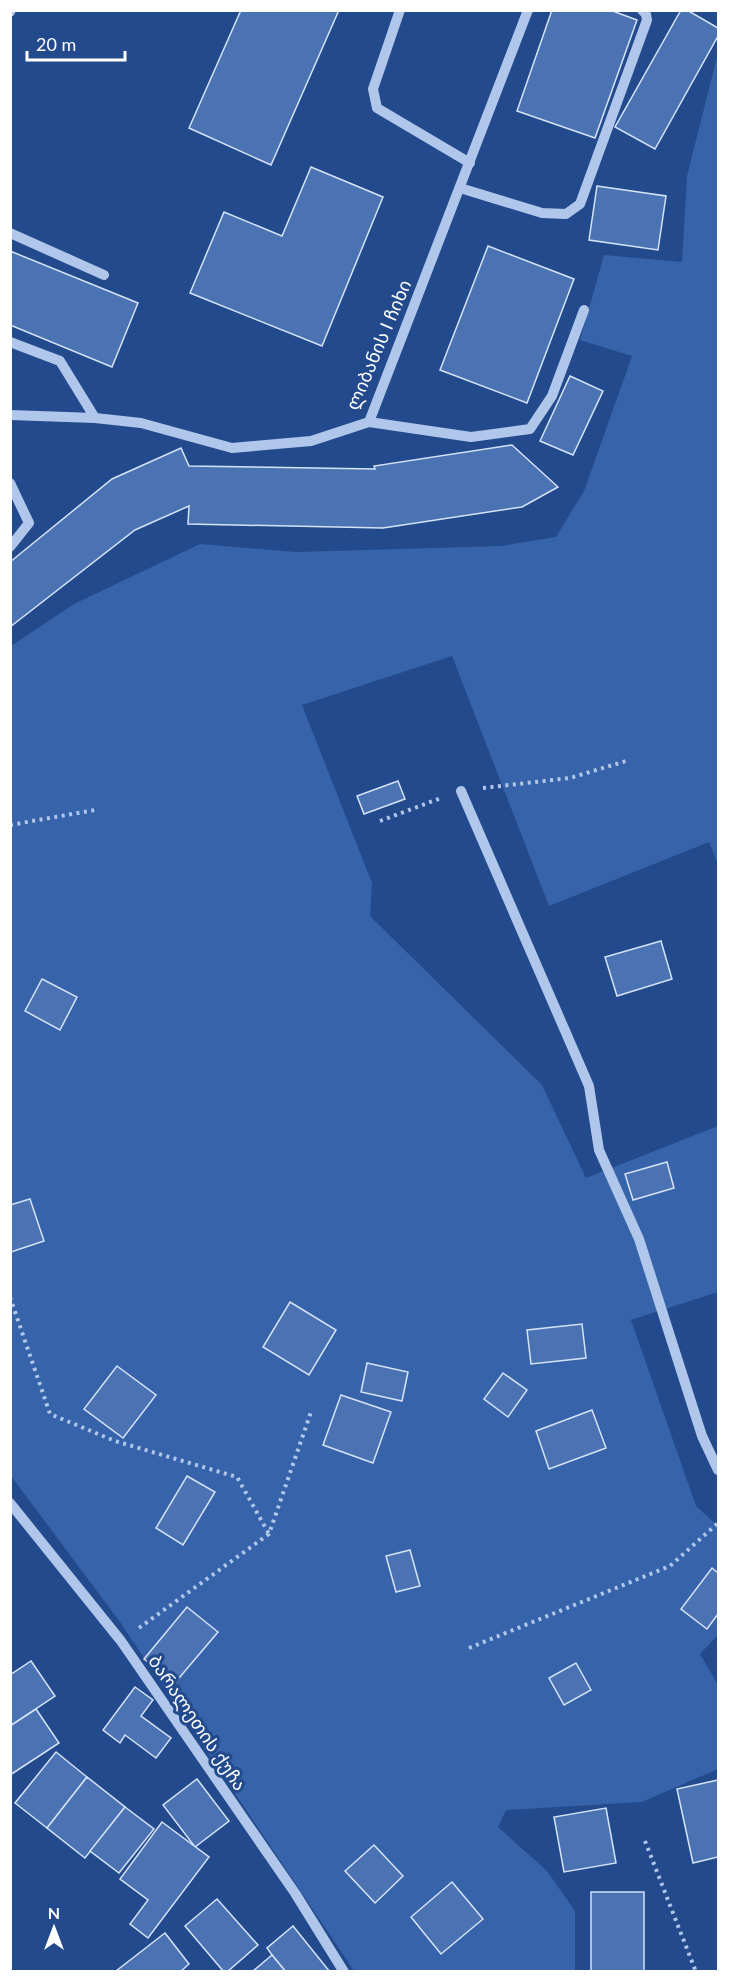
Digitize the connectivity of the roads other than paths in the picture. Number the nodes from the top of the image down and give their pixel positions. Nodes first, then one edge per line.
1 (400, 10) edge
2 (528, 10) edge
3 (642, 10) edge
4 (470, 163) junction
5 (460, 188) junction
6 (10, 233) edge
7 (104, 275) dead end
8 (584, 310) dead end
9 (10, 342) edge
10 (10, 415) edge
11 (95, 418) junction
12 (369, 422) junction
13 (10, 483) edge
14 (10, 548) edge
15 (461, 791) road end
16 (718, 1470) edge
17 (10, 1503) edge
18 (344, 1971) edge

1 - 4 street
2 - 4 street, ლიბანის I ჩიხი
3 - 5 street
4 - 5 street, ლიბანის I ჩიხი
5 - 12 street, ლიბანის I ჩიხი
6 - 7 street
8 - 12 street
9 - 11 street
10 - 11 street, ლიბანის I ჩიხი
11 - 12 street, ლიბანის I ჩიხი
13 - 14 street
15 - 16 street
17 - 18 street, ბარალეთის ქუჩა

